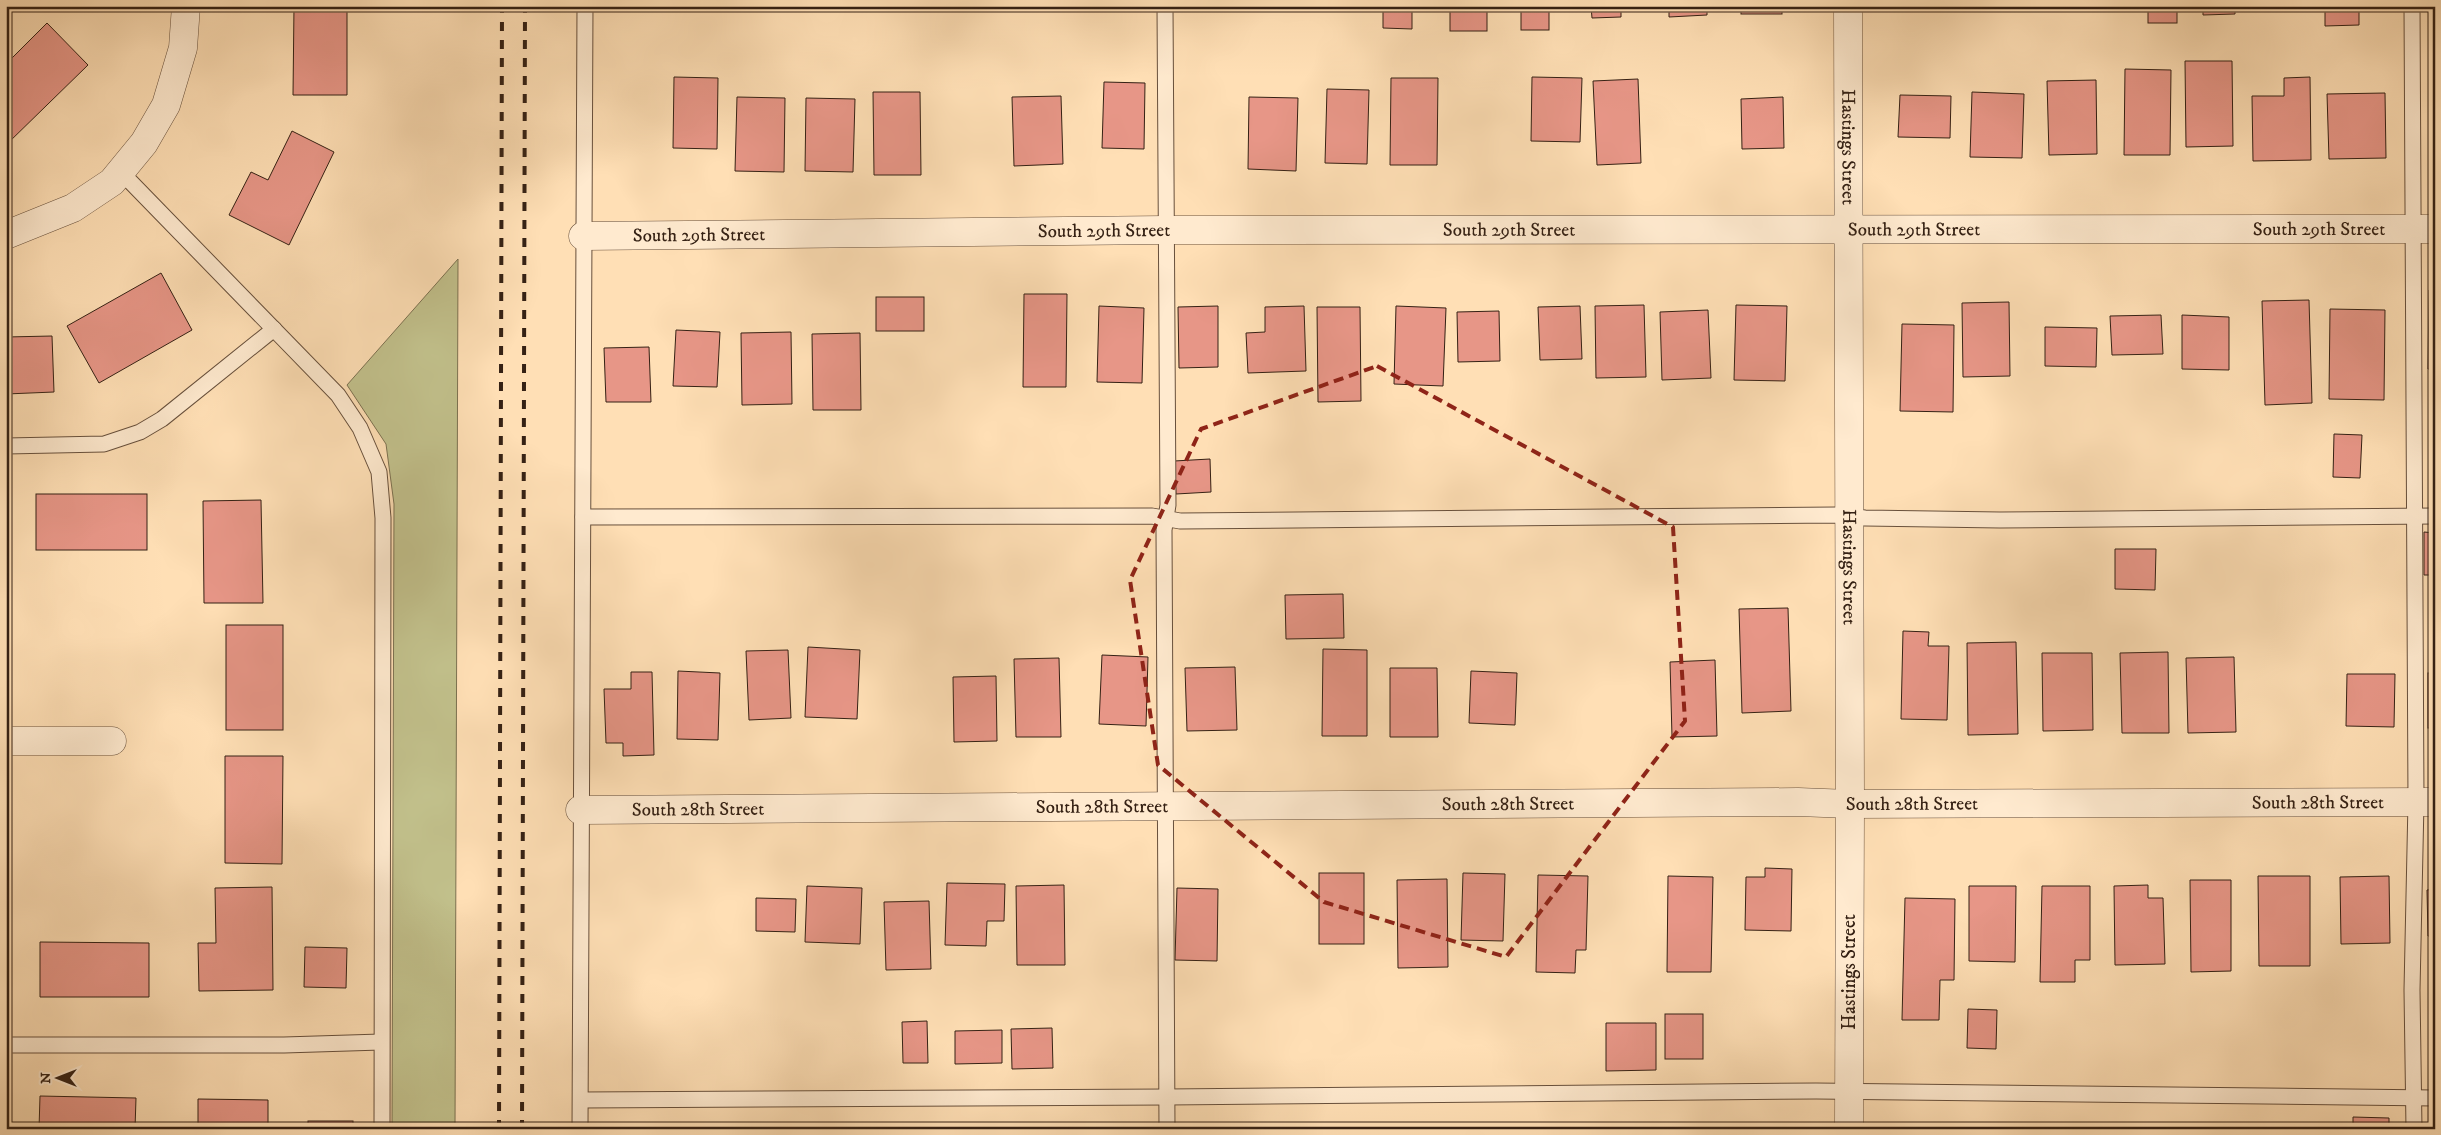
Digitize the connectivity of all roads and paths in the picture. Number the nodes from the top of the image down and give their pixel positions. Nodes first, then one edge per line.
1 (186, 6) edge
2 (585, 6) edge
3 (1165, 6) edge
4 (1848, 6) edge
5 (2412, 6) edge
6 (121, 172) junction
7 (1848, 228) junction
8 (2424, 229) edge
9 (1166, 230) junction
10 (6, 235) edge
11 (583, 236) junction
12 (274, 329) junction
13 (6, 446) edge
14 (1849, 516) junction
15 (2413, 516) junction
16 (2435, 516) edge
17 (583, 518) junction
18 (1166, 518) junction
19 (112, 741) dead end
20 (6, 742) edge
21 (2425, 802) edge
22 (1850, 804) junction
23 (1166, 805) junction
24 (580, 810) junction
25 (381, 1042) junction
26 (6, 1045) edge
27 (1848, 1092) junction
28 (1168, 1097) junction
29 (2435, 1098) edge
30 (2414, 1099) junction
31 (581, 1100) junction
32 (382, 1129) edge
33 (580, 1129) edge
34 (1167, 1129) edge
35 (1848, 1129) edge
36 (2414, 1129) edge

1 - 6 street
2 - 11 lane
3 - 9 lane
4 - 7 street, Hastings Street
5 - 8 lane
6 - 10 street
6 - 12 lane
7 - 8 street, South 29th Street
7 - 9 street, South 29th Street
7 - 14 street, Hastings Street
8 - 15 lane
9 - 11 street, South 29th Street
9 - 18 lane
11 - 17 lane
12 - 13 lane
12 - 25 lane
14 - 15 lane
14 - 18 lane
14 - 22 street, Hastings Street
15 - 16 lane
15 - 21 lane
17 - 18 lane
17 - 24 lane
18 - 23 lane
19 - 20 street
21 - 22 street, South 28th Street
21 - 30 lane
22 - 23 street, South 28th Street
22 - 27 street, Hastings Street
23 - 24 street, South 28th Street
23 - 28 lane
24 - 31 lane
25 - 26 lane
25 - 32 lane
27 - 28 lane
27 - 30 lane
27 - 35 street, Hastings Street
28 - 31 lane
28 - 34 lane
29 - 30 lane
30 - 36 lane
31 - 33 lane

